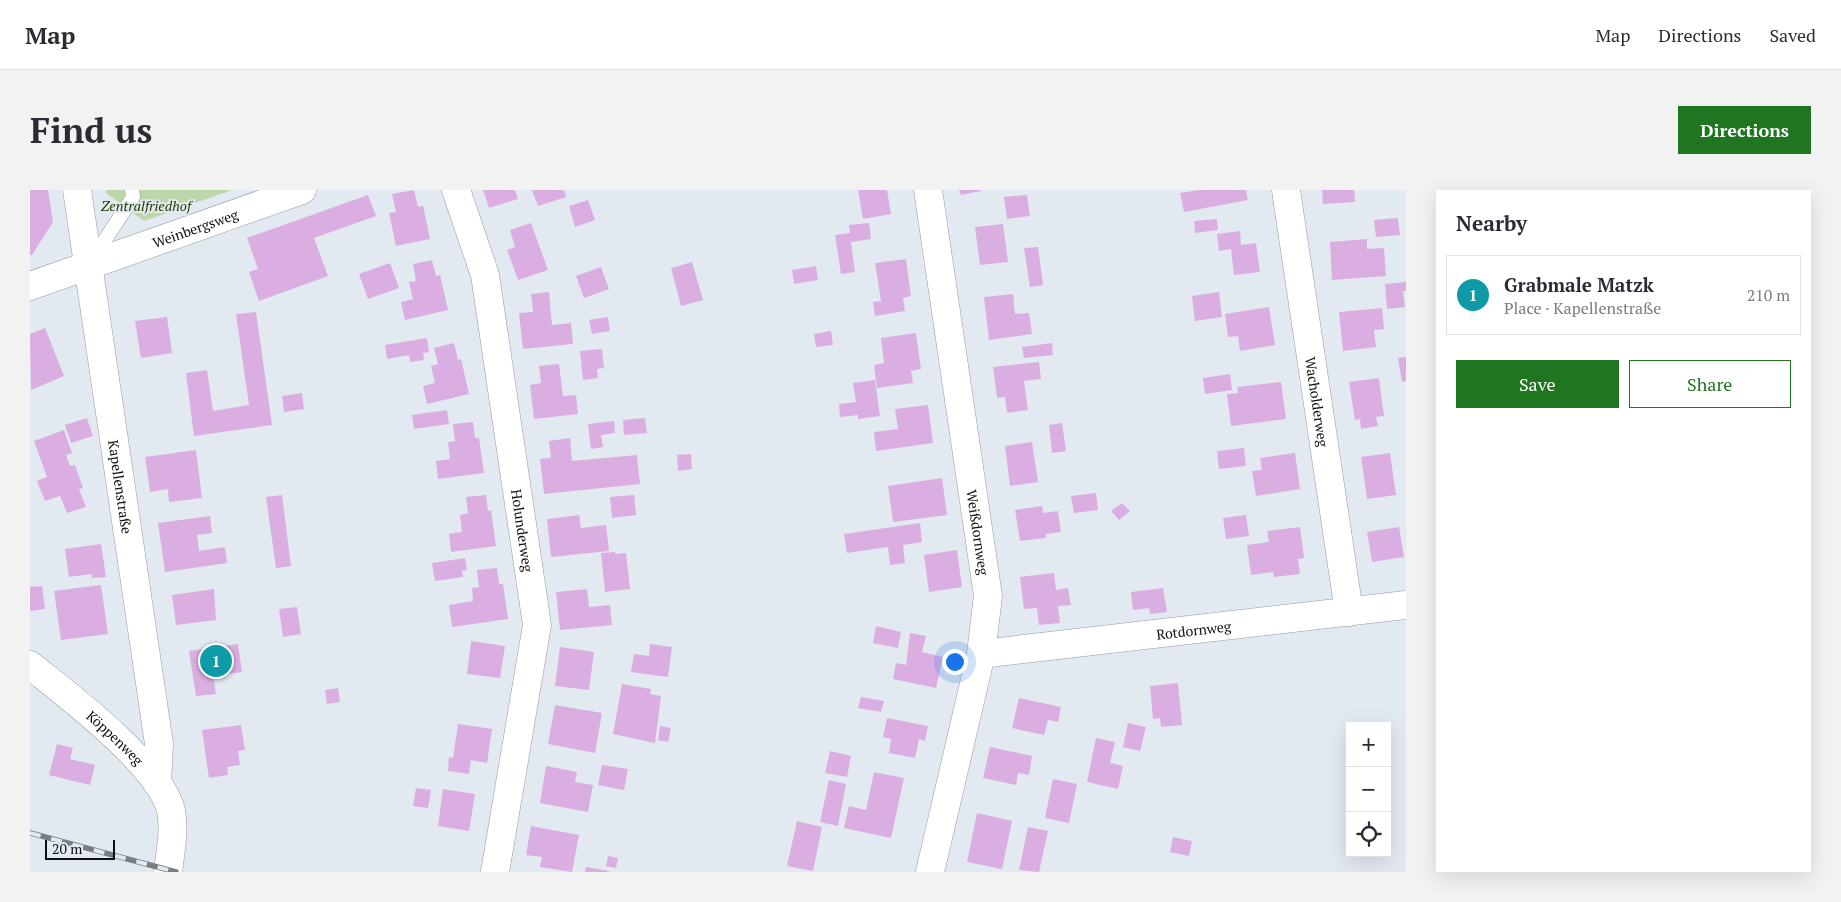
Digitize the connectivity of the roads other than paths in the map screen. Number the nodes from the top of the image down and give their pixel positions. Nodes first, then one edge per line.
1 (77, 190) edge
2 (132, 190) edge
3 (302, 190) edge
4 (456, 190) edge
5 (928, 190) edge
6 (1286, 190) edge
7 (88, 265) junction
8 (30, 286) edge
9 (1406, 605) edge
10 (1349, 612) junction
11 (981, 654) junction
12 (30, 665) edge
13 (157, 783) junction
14 (168, 872) edge
15 (495, 872) edge
16 (930, 872) edge

1 - 7 street, Kapellenstraße
2 - 7 lane
3 - 7 street, Weinbergsweg
4 - 15 street, Holunderweg
5 - 11 street, Weißdornweg
6 - 10 street, Wacholderweg
7 - 8 street, Weinbergsweg
7 - 13 street, Kapellenstraße
9 - 10 street, Rotdornweg
10 - 11 street, Rotdornweg
11 - 16 street, Weißdornweg
12 - 13 street, Köppenweg
13 - 14 street, Köppenweg

